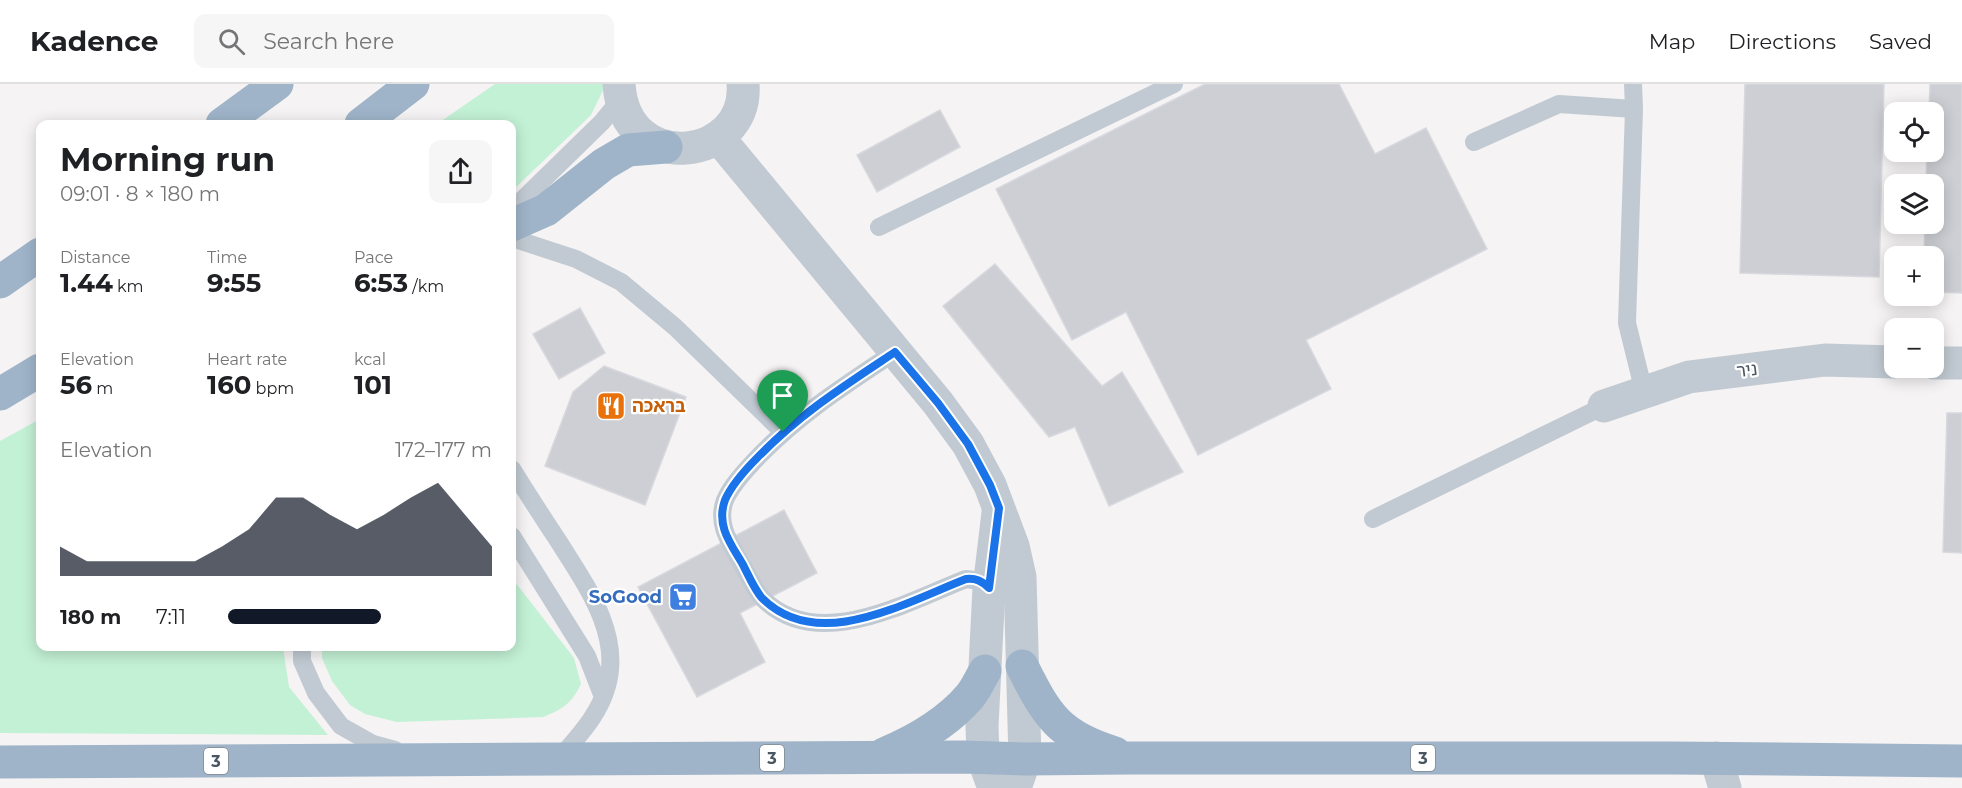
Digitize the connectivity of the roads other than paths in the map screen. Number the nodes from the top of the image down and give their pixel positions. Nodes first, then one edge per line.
1 (277, 84) edge
2 (413, 84) edge
3 (743, 84) edge
4 (1174, 84) edge
5 (1633, 84) edge
6 (620, 92) edge
7 (1634, 109) junction
8 (228, 120) edge
9 (366, 120) edge
10 (718, 137) junction
11 (1474, 142) dead end
12 (666, 147) junction
13 (516, 206) edge
14 (516, 223) edge
15 (879, 227) dead end
16 (516, 239) edge
17 (36, 257) edge
18 (0, 282) edge
19 (895, 352) junction
20 (1884, 362) edge
21 (1944, 363) edge
22 (1962, 363) edge
23 (1644, 392) junction
24 (1604, 406) joint
25 (783, 432) junction
26 (516, 475) edge
27 (999, 508) junction
28 (1373, 519) dead end
29 (516, 542) edge
30 (989, 588) junction
31 (302, 651) edge
32 (1022, 666) junction
33 (985, 671) junction
34 (603, 697) junction
35 (560, 758) junction
36 (875, 758) junction
37 (1131, 758) junction
38 (432, 761) junction
39 (1962, 761) edge
40 (0, 762) edge
41 (988, 773) edge
42 (1020, 774) edge
43 (1716, 778) edge

1 - 8 highway
2 - 9 highway
3 - 10 street
4 - 15 lane
5 - 7 lane
6 - 12 street
6 - 13 lane
7 - 11 lane
7 - 23 lane
10 - 12 street
10 - 19 street
12 - 14 highway
16 - 25 lane
17 - 18 highway
19 - 25 lane
19 - 27 street
20 - 23 street, ניר
21 - 22 street
23 - 24 street, ניר
24 - 28 lane
25 - 30 lane
26 - 34 lane
27 - 30 street
27 - 32 street
29 - 34 lane
30 - 33 street
31 - 38 lane
32 - 37 highway
32 - 42 street
33 - 36 highway
33 - 41 street
34 - 35 lane
35 - 36 highway, 3
35 - 38 highway, 3
36 - 41 highway, 3
37 - 42 highway, 3
37 - 43 highway, 3
38 - 40 highway, 3
39 - 43 highway, 3
41 - 42 highway, 3

